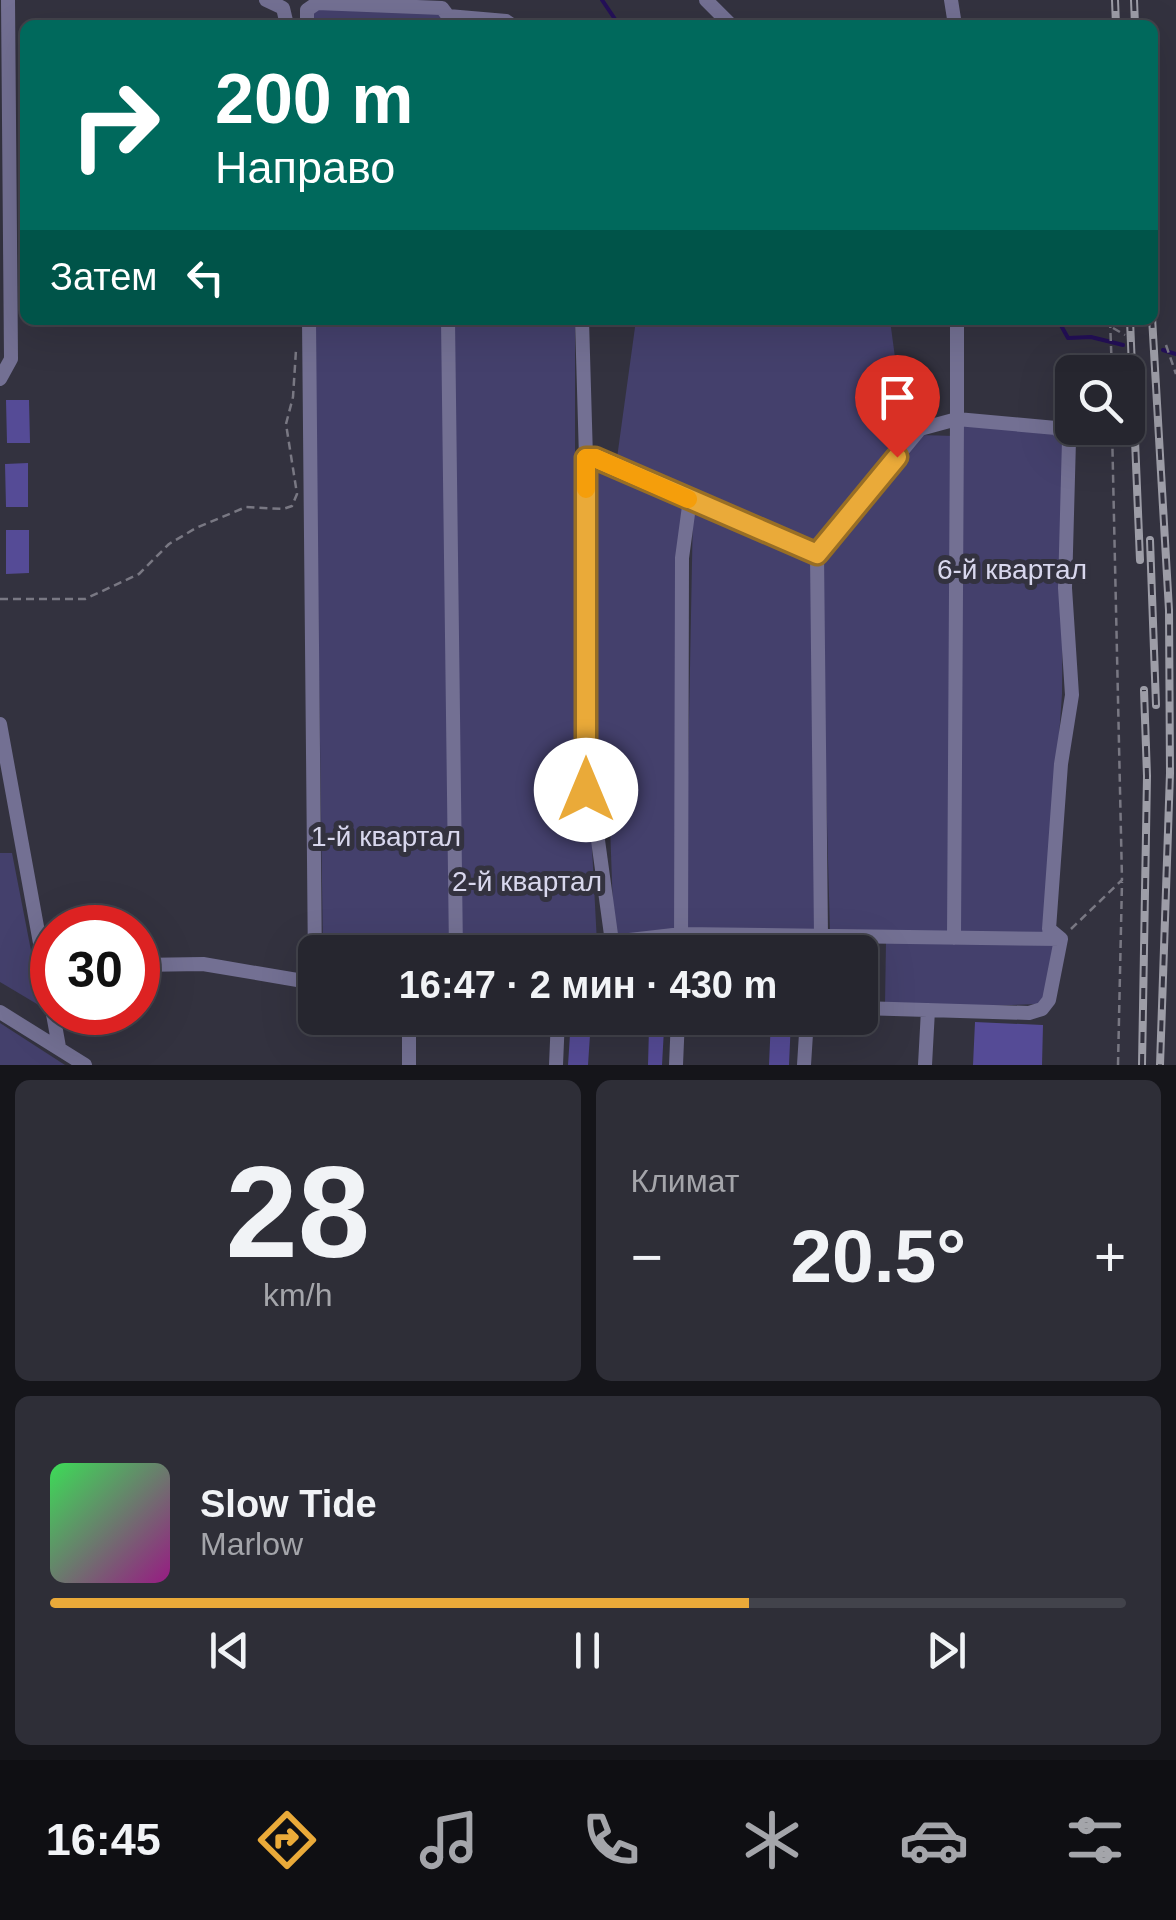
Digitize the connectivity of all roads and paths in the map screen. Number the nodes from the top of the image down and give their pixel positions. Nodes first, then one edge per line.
1 (8, 0) edge
2 (266, 0) edge
3 (706, 0) edge
4 (448, 14) edge
5 (286, 20) edge
6 (308, 20) edge
7 (506, 20) edge
8 (726, 20) edge
9 (5, 319) edge
10 (309, 325) edge
11 (448, 325) edge
12 (582, 325) edge
13 (957, 325) edge
14 (1110, 326) joint
15 (1125, 335) dead end
16 (298, 344) dead end
17 (1166, 345) dead end
18 (1111, 355) edge
19 (1176, 374) edge
20 (0, 378) edge
21 (957, 419) junction
22 (1112, 445) edge
23 (586, 458) junction
24 (690, 499) junction
25 (817, 554) junction
26 (0, 599) edge
27 (0, 724) edge
28 (1122, 880) junction
29 (34, 905) edge
30 (682, 934) junction
31 (315, 935) edge
32 (456, 935) edge
33 (611, 935) edge
34 (673, 935) edge
35 (748, 935) edge
36 (815, 935) edge
37 (878, 937) edge
38 (954, 938) junction
39 (1061, 939) junction
40 (160, 965) edge
41 (298, 980) edge
42 (878, 1009) edge
43 (928, 1010) junction
44 (0, 1012) edge
45 (57, 1035) edge
46 (408, 1035) edge
47 (557, 1035) edge
48 (677, 1035) edge
49 (806, 1035) edge
50 (59, 1047) junction
51 (84, 1065) edge
52 (409, 1065) edge
53 (556, 1065) edge
54 (676, 1065) edge
55 (804, 1065) edge
56 (925, 1065) edge
57 (1118, 1065) edge

1 - 9 street
2 - 5 street
3 - 8 street
4 - 6 street
4 - 7 street
9 - 20 street
10 - 31 street
11 - 32 street
12 - 23 street
13 - 21 street
14 - 15 path
14 - 18 path
16 - 26 path
17 - 19 path
21 - 25 street
21 - 38 street
21 - 39 street
22 - 28 path
23 - 24 street
23 - 33 street
24 - 25 street
24 - 30 street
25 - 36 street
27 - 29 street
28 - 39 path
28 - 57 path
30 - 34 street
30 - 35 street
37 - 38 street
38 - 39 street
39 - 43 street
40 - 41 street
42 - 43 street
43 - 56 street
44 - 50 street
45 - 50 street
46 - 52 street
47 - 53 street
48 - 54 street
49 - 55 street
50 - 51 street

